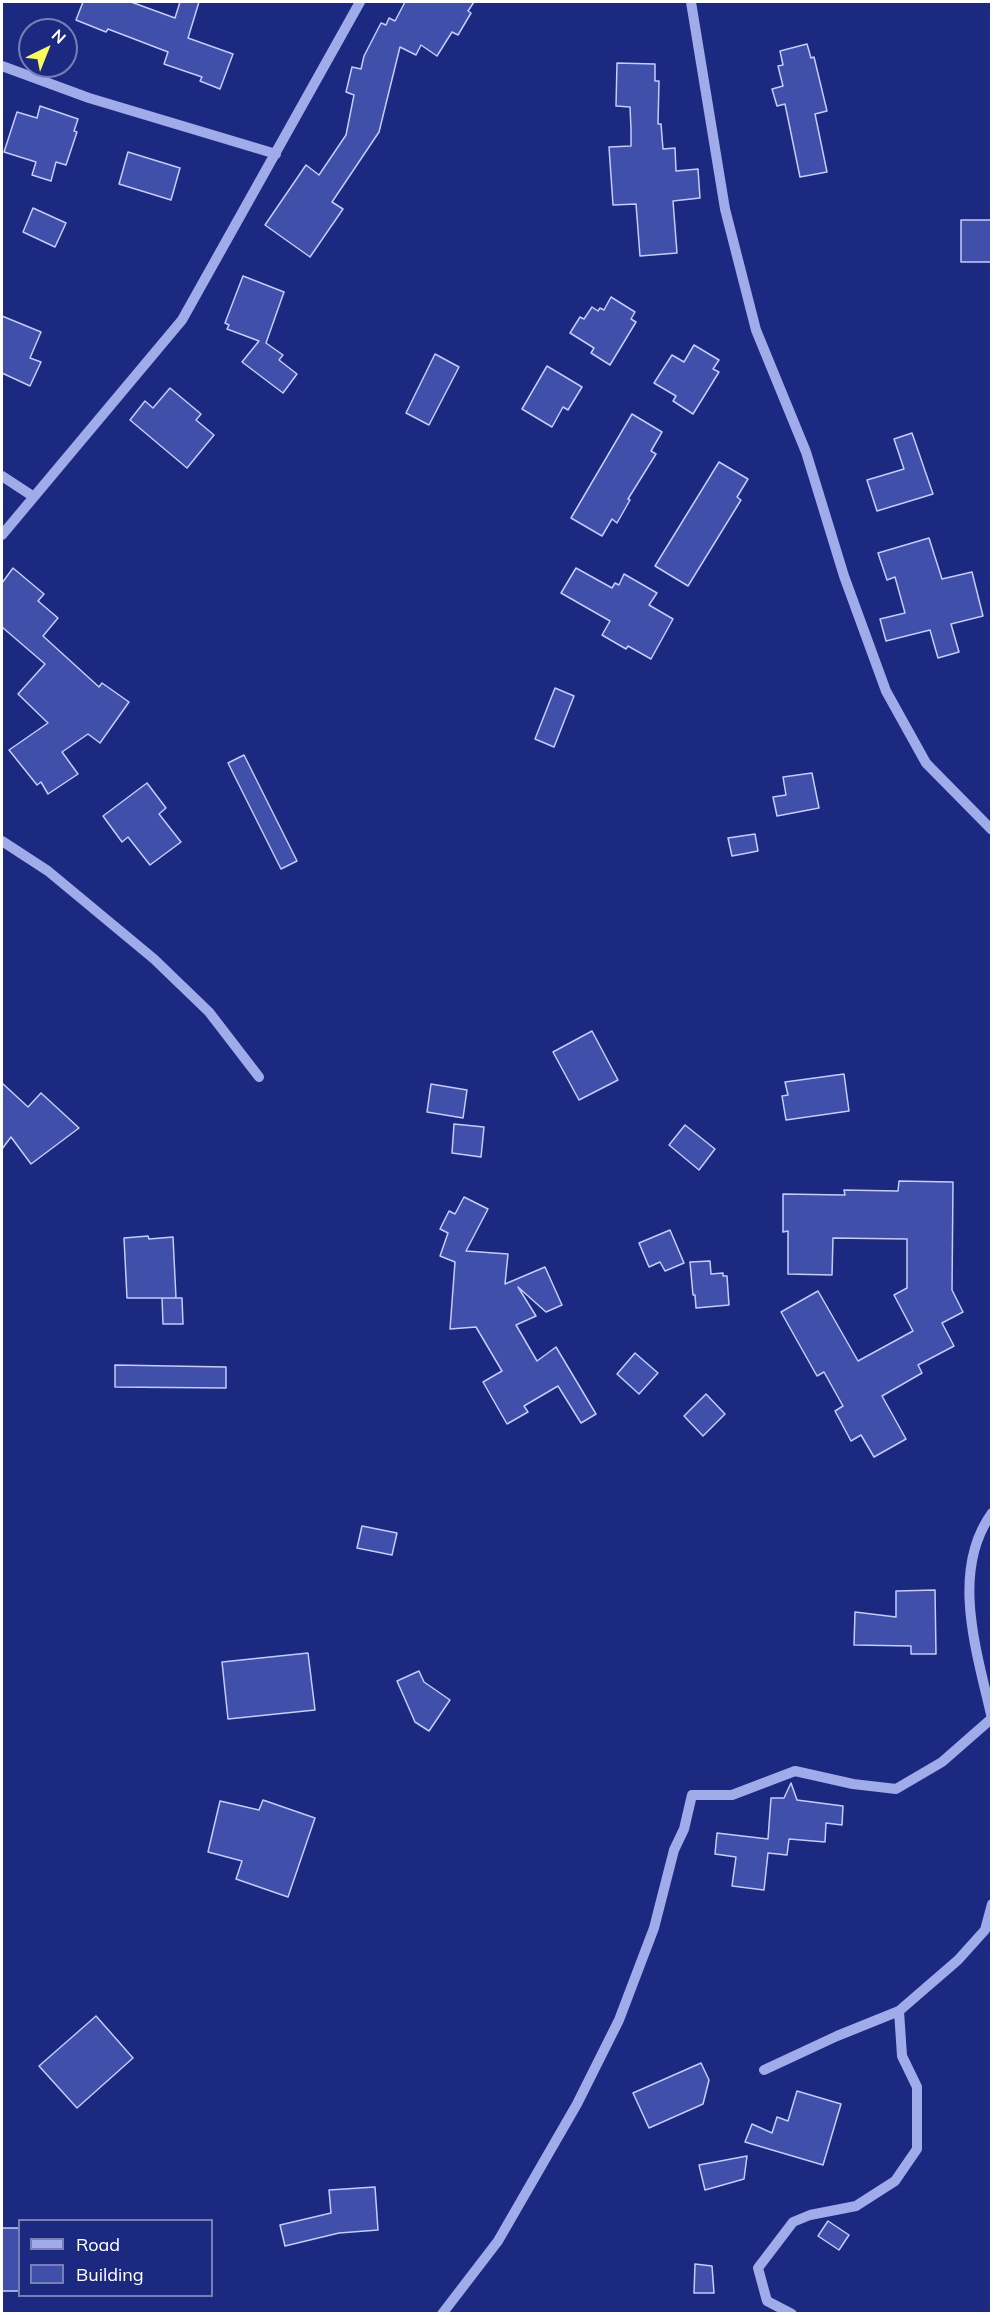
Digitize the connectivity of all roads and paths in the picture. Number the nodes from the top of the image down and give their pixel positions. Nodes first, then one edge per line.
1 (360, 2) edge
2 (691, 2) edge
3 (2, 66) edge
4 (276, 154) junction
5 (2, 477) edge
6 (34, 497) junction
7 (2, 535) edge
8 (992, 830) edge
9 (2, 841) edge
10 (259, 1077) dead end
11 (992, 1513) edge
12 (991, 1719) edge
13 (992, 1904) edge
14 (899, 2011) junction
15 (764, 2070) dead end
16 (442, 2313) edge
17 (792, 2313) edge

1 - 4 street
2 - 8 street
3 - 4 street
4 - 6 street
5 - 6 street
6 - 7 street
9 - 10 street
11 - 12 street
12 - 16 street
13 - 14 street
14 - 15 street
14 - 17 street

